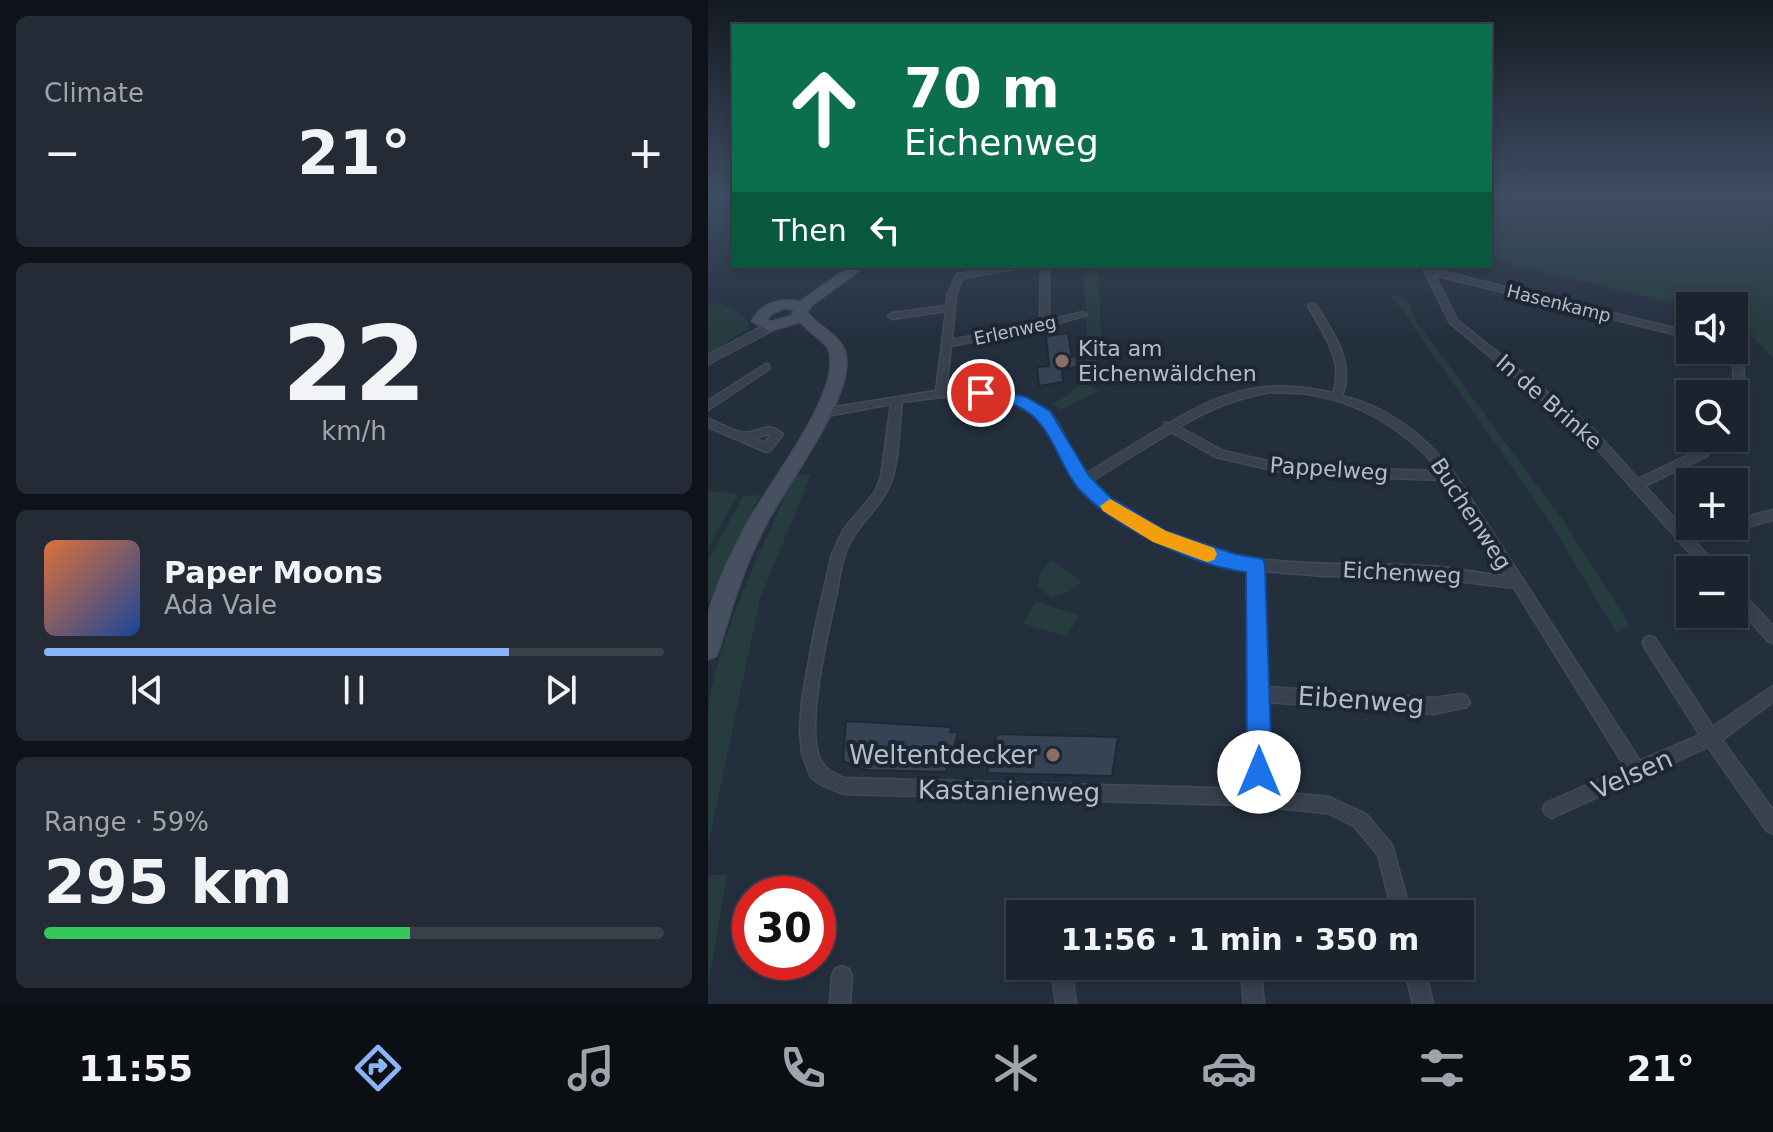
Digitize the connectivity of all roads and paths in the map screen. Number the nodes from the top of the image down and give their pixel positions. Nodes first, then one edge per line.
1 (856, 268) edge
2 (1007, 268) edge
3 (1044, 268) edge
4 (1428, 269) edge
5 (1312, 306) dead end
6 (798, 308) junction
7 (950, 308) junction
8 (1083, 315) dead end
9 (892, 316) dead end
10 (770, 324) junction
11 (1044, 324) junction
12 (819, 331) junction
13 (1676, 331) edge
14 (946, 344) junction
15 (708, 360) edge
16 (766, 367) dead end
17 (941, 394) junction
18 (1337, 396) junction
19 (897, 401) junction
20 (708, 406) edge
21 (822, 413) junction
22 (708, 423) edge
23 (1169, 426) junction
24 (743, 438) dead end
25 (1704, 452) edge
26 (1450, 476) junction
27 (1083, 481) junction
28 (1636, 485) junction
29 (1773, 515) edge
30 (1748, 522) edge
31 (1676, 529) edge
32 (1686, 540) edge
33 (1700, 556) edge
34 (1256, 565) junction
35 (1515, 582) junction
36 (1748, 608) edge
37 (1773, 636) edge
38 (1650, 643) dead end
39 (708, 649) edge
40 (1773, 693) edge
41 (1259, 694) junction
42 (1462, 702) dead end
43 (1711, 738) junction
44 (1637, 771) junction
45 (1260, 798) junction
46 (1552, 809) dead end
47 (1773, 825) edge
48 (1398, 900) edge
49 (842, 976) dead end
50 (1063, 980) edge
51 (1417, 980) edge
52 (1252, 982) dead end
53 (840, 1004) edge
54 (1066, 1004) edge
55 (1254, 1004) edge
56 (1423, 1004) edge

1 - 6 main road
2 - 7 street
3 - 11 street
4 - 13 street, Hasenkamp
4 - 28 street, In de Brinke
5 - 18 street
6 - 10 main road
6 - 10 main road
6 - 12 main road
7 - 9 street
7 - 14 street
8 - 11 street, Erlenweg
10 - 12 main road
10 - 15 street
11 - 14 street, Erlenweg
12 - 21 main road
14 - 17 street
16 - 20 street
17 - 19 street, Eichenweg
17 - 27 street, Eichenweg
18 - 23 street, Buchenweg
18 - 26 street, Buchenweg
19 - 21 street, Eichenweg
19 - 45 street, Kastanienweg
21 - 39 main road
22 - 24 street
23 - 26 street, Pappelweg
23 - 27 street, Buchenweg
25 - 28 street
26 - 35 street, Buchenweg
27 - 34 street, Eichenweg
28 - 31 street, In de Brinke
29 - 30 street
32 - 33 street, In de Brinke
34 - 35 street, Eichenweg
34 - 41 street
35 - 44 street
36 - 37 street
38 - 43 street
40 - 43 street, Velsen
41 - 42 street, Eibenweg
41 - 45 street
43 - 44 street, Velsen
43 - 47 street
44 - 46 street, Velsen
45 - 48 street, Kastanienweg
49 - 53 street
50 - 54 street
51 - 56 street
52 - 55 street

